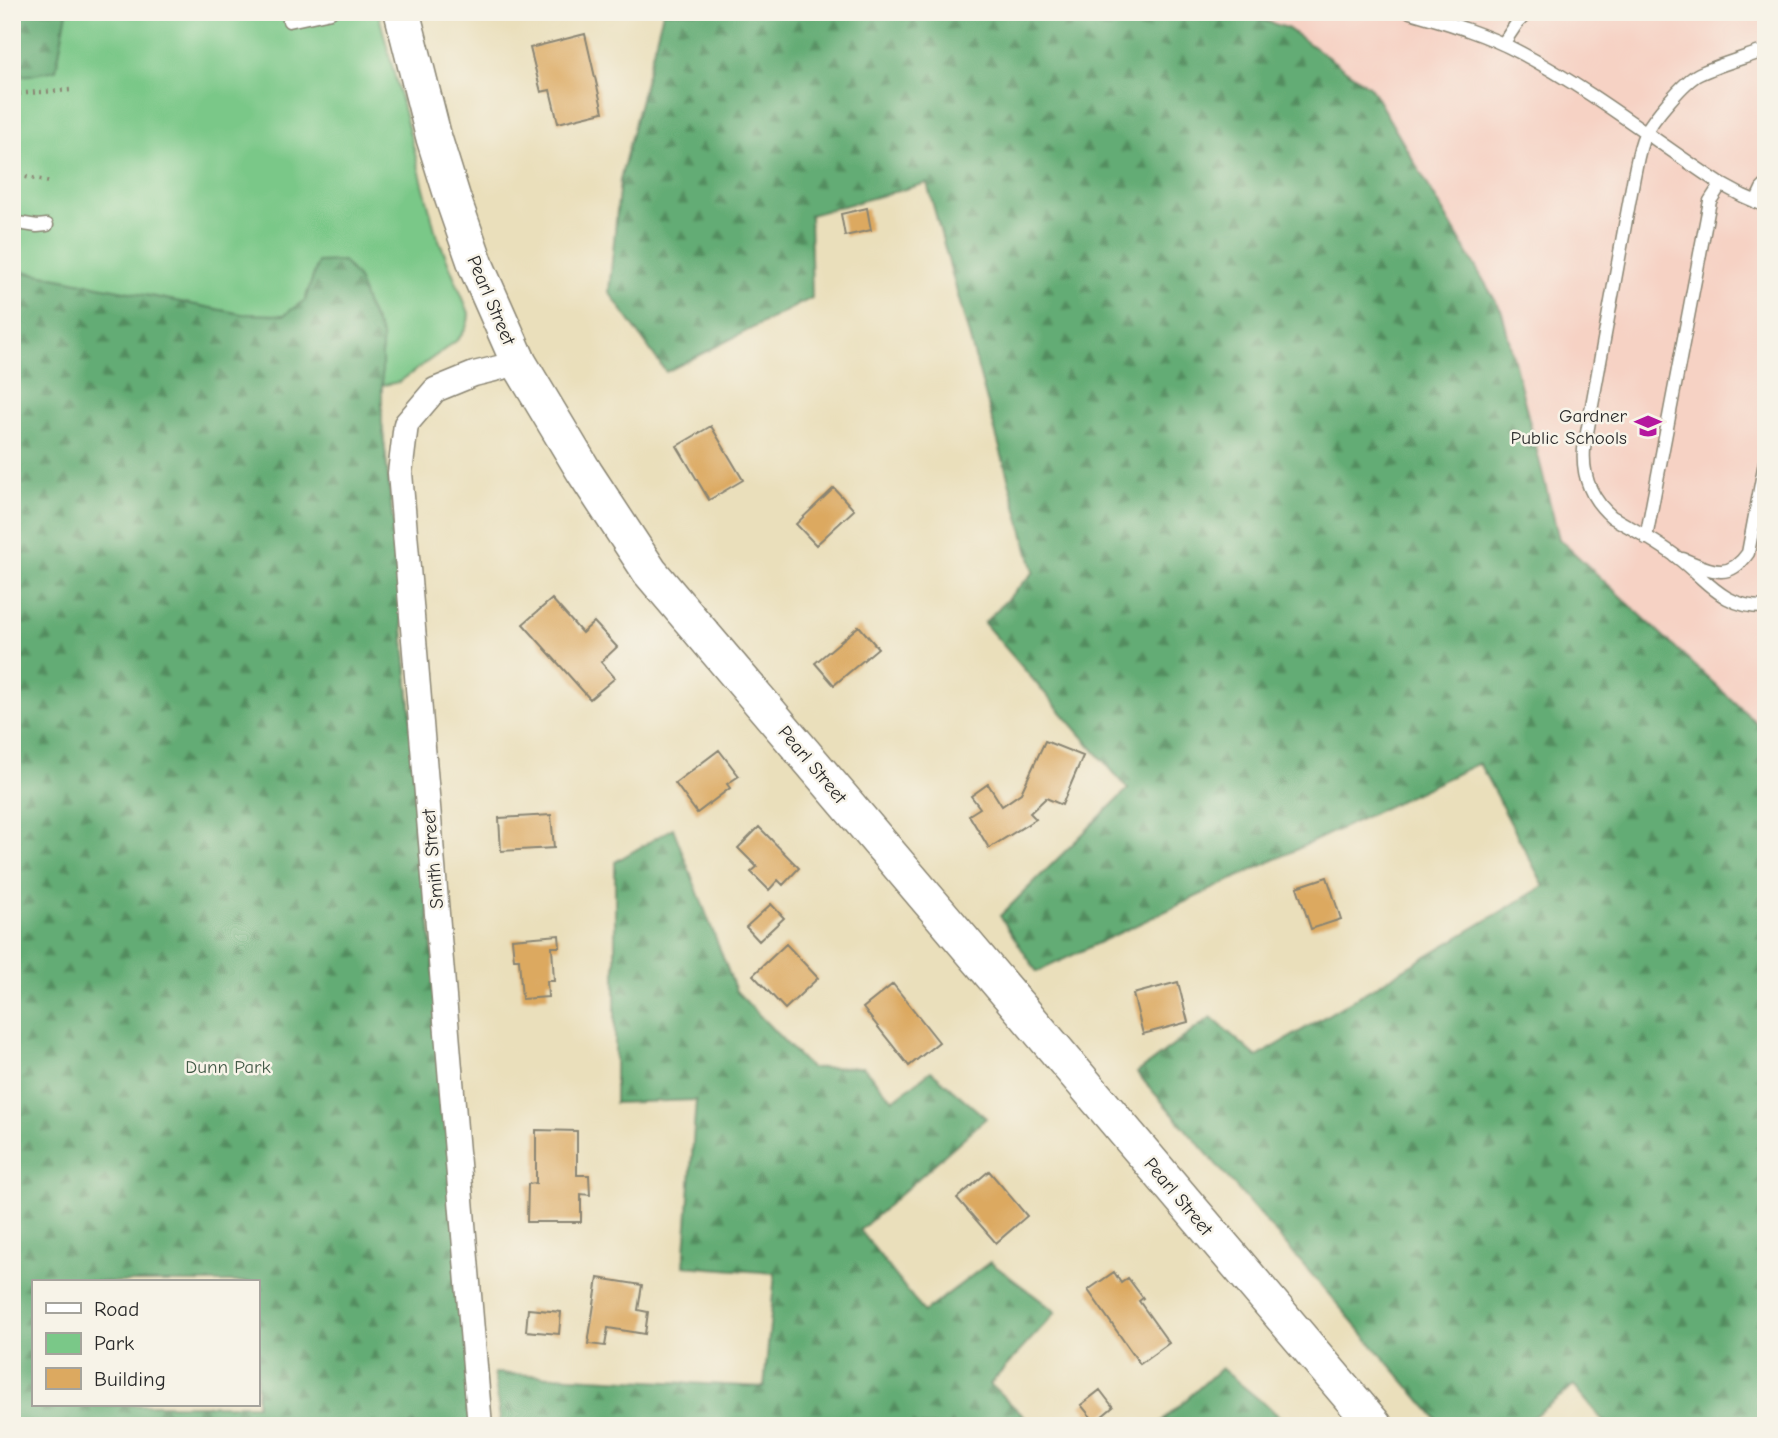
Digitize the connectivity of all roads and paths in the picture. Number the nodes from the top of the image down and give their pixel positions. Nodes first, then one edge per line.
1 (331, 12) edge
2 (402, 12) edge
3 (1410, 12) edge
4 (1528, 12) edge
5 (289, 21) dead end
6 (1503, 44) junction
7 (1766, 50) edge
8 (70, 90) dead end
9 (12, 94) edge
10 (1646, 133) junction
11 (12, 174) edge
12 (50, 182) dead end
13 (1721, 184) junction
14 (1766, 185) edge
15 (1761, 204) edge
16 (12, 222) edge
17 (47, 225) dead end
18 (519, 363) junction
19 (1766, 457) edge
20 (1646, 538) junction
21 (1677, 557) junction
22 (1766, 607) edge
23 (480, 1426) edge
24 (1375, 1426) edge

1 - 5 lane
2 - 18 main road, Pearl Street
3 - 6 lane
4 - 6 lane
6 - 10 lane
7 - 10 lane
8 - 9 path
10 - 13 lane
10 - 20 lane
11 - 12 path
13 - 15 lane
13 - 20 lane
14 - 15 lane
16 - 17 lane
18 - 23 street, Smith Street
18 - 24 main road, Pearl Street
19 - 21 lane
20 - 21 lane
21 - 22 lane

